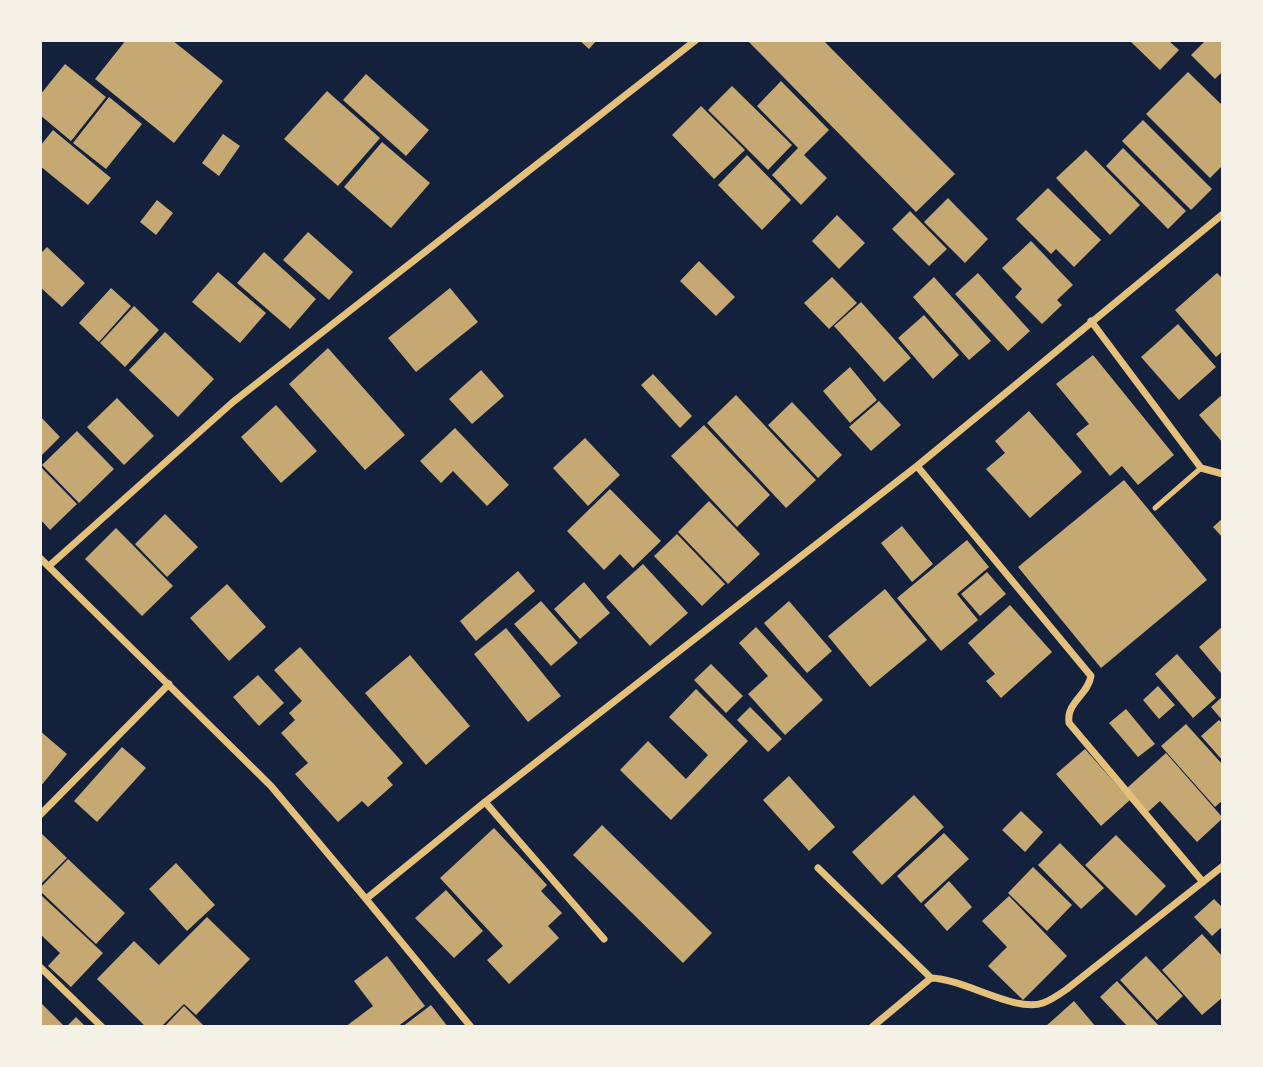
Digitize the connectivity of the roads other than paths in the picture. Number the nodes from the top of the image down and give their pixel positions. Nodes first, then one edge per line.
1 (696, 40) edge
2 (1223, 214) edge
3 (1091, 321) junction
4 (917, 466) junction
5 (1201, 468) junction
6 (1223, 474) edge
7 (1155, 508) dead end
8 (40, 558) edge
9 (49, 566) junction
10 (169, 684) junction
11 (485, 803) junction
12 (40, 815) edge
13 (1223, 866) edge
14 (818, 868) dead end
15 (1203, 882) junction
16 (366, 899) junction
17 (604, 939) dead end
18 (40, 967) edge
19 (931, 978) junction
20 (102, 1027) edge
21 (471, 1027) edge
22 (872, 1027) edge

1 - 9 street
2 - 3 street
3 - 4 street
3 - 5 street
4 - 11 street
4 - 15 street
5 - 6 street
5 - 7 lane
8 - 9 street
9 - 10 street
10 - 12 street
10 - 16 street
11 - 16 street
11 - 17 street
13 - 15 street
14 - 19 street
15 - 19 street
16 - 21 street
18 - 20 street
19 - 22 street

